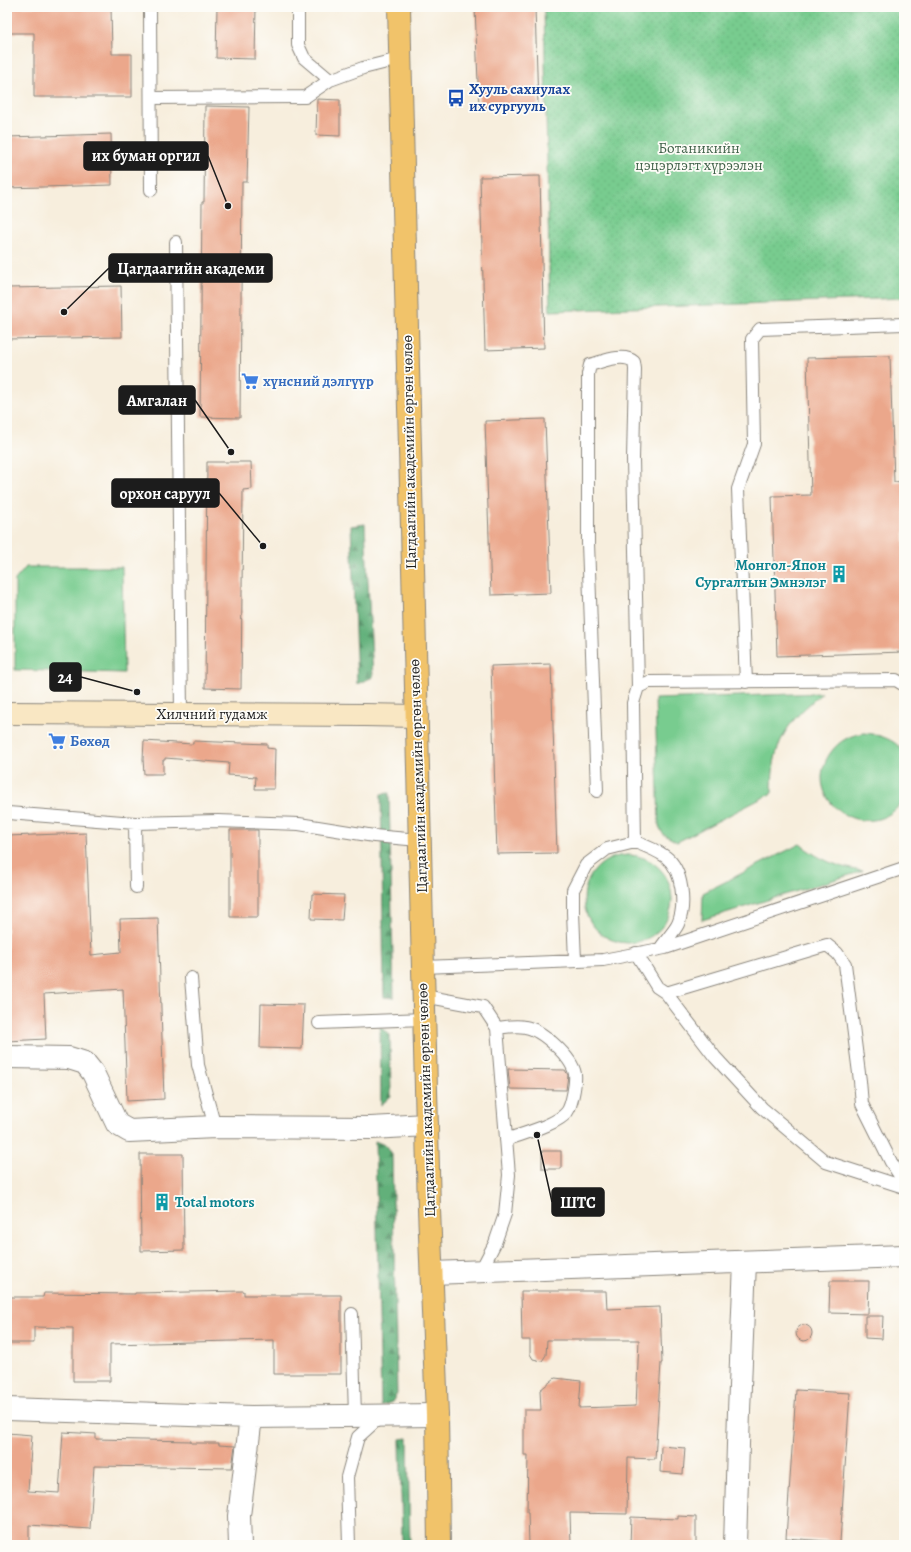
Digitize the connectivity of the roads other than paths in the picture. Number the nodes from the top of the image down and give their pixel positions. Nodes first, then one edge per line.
1 (150, 7) edge
2 (298, 7) edge
3 (399, 7) edge
4 (399, 59) junction
5 (330, 80) junction
6 (151, 98) junction
7 (151, 190) dead end
8 (176, 242) dead end
9 (904, 324) edge
10 (901, 681) edge
11 (746, 682) junction
12 (638, 687) junction
13 (7, 713) edge
14 (181, 714) junction
15 (417, 716) junction
16 (597, 791) dead end
17 (8, 813) edge
18 (135, 823) junction
19 (419, 840) junction
20 (635, 842) junction
21 (904, 868) edge
22 (136, 887) dead end
23 (660, 949) junction
24 (636, 953) junction
25 (575, 961) junction
26 (423, 967) junction
27 (191, 978) dead end
28 (666, 993) junction
29 (424, 996) junction
30 (424, 1019) junction
31 (319, 1022) dead end
32 (497, 1028) junction
33 (7, 1057) edge
34 (427, 1125) junction
35 (215, 1127) junction
36 (506, 1140) junction
37 (904, 1182) edge
38 (904, 1187) edge
39 (904, 1256) edge
40 (745, 1262) junction
41 (480, 1272) junction
42 (432, 1273) junction
43 (352, 1314) dead end
44 (7, 1409) edge
45 (436, 1415) junction
46 (355, 1416) junction
47 (381, 1416) junction
48 (251, 1417) junction
49 (240, 1545) edge
50 (349, 1545) edge
51 (439, 1545) edge
52 (735, 1545) edge

1 - 6 lane
2 - 5 lane
3 - 4 highway, Цагдаагийн академийн өргөн чөлөө
4 - 5 lane
4 - 15 highway, Цагдаагийн академийн өргөн чөлөө
5 - 6 lane
6 - 7 lane
8 - 14 lane
9 - 11 lane
10 - 11 lane
11 - 12 lane
12 - 16 lane
12 - 20 lane
13 - 14 main road, Хилчний гудамж
14 - 15 main road, Хилчний гудамж
15 - 19 highway, Цагдаагийн академийн өргөн чөлөө
17 - 18 lane
18 - 19 lane
18 - 22 lane
19 - 26 highway, Цагдаагийн академийн өргөн чөлөө
20 - 23 lane
20 - 25 lane
21 - 23 lane
23 - 24 lane
24 - 25 lane
24 - 28 lane
25 - 26 lane
26 - 29 highway, Цагдаагийн академийн өргөн чөлөө
27 - 35 lane
28 - 37 lane
28 - 38 lane
29 - 30 highway, Цагдаагийн академийн өргөн чөлөө
29 - 32 lane
30 - 31 lane
30 - 34 highway, Цагдаагийн академийн өргөн чөлөө
32 - 36 lane
32 - 36 lane
33 - 35 street
34 - 35 street
34 - 42 highway, Цагдаагийн академийн өргөн чөлөө
36 - 41 lane
39 - 40 street
40 - 41 street
40 - 52 street
41 - 42 street
42 - 45 highway, Цагдаагийн академийн өргөн чөлөө
43 - 46 lane
44 - 48 street
45 - 47 street
45 - 51 highway, Цагдаагийн академийн өргөн чөлөө
46 - 47 street
46 - 48 street
47 - 50 lane
48 - 49 street

